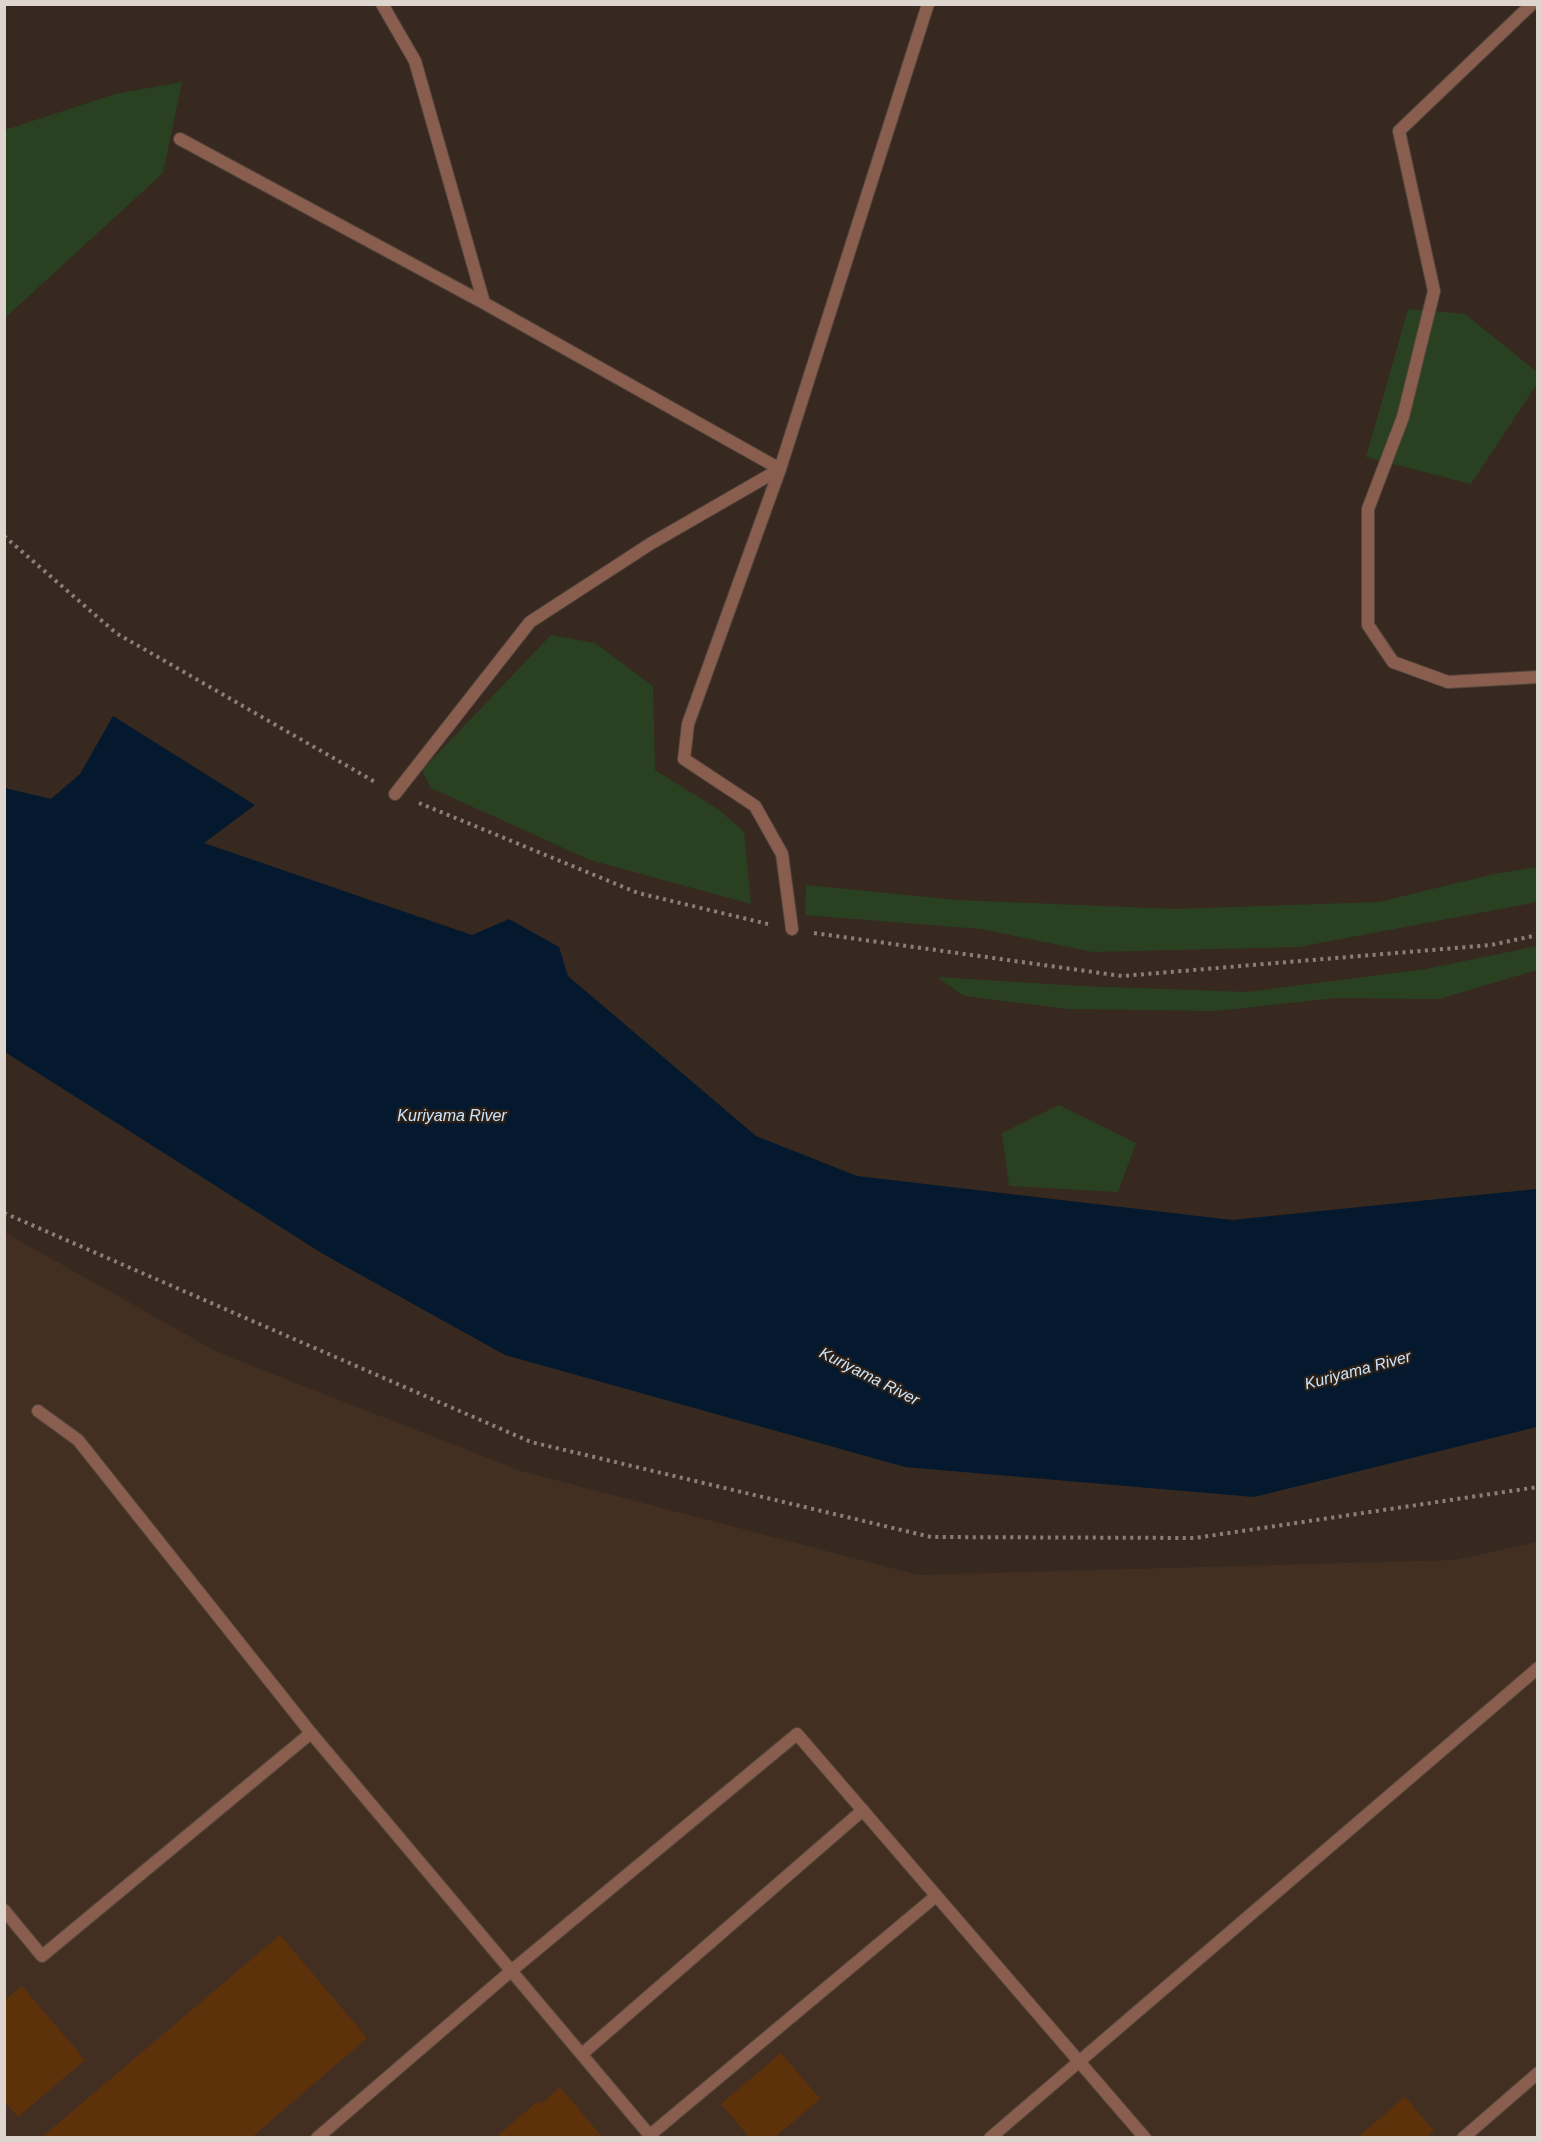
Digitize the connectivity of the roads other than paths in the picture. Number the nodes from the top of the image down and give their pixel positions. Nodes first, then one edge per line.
1 (381, 4) edge
2 (928, 4) edge
3 (1532, 4) edge
4 (180, 139) dead end
5 (484, 303) junction
6 (780, 469) junction
7 (1538, 677) edge
8 (395, 794) road end
9 (792, 929) road end
10 (38, 1411) dead end
11 (1538, 1668) edge
12 (311, 1733) junction
13 (863, 1810) junction
14 (936, 1896) junction
15 (4, 1910) edge
16 (512, 1971) junction
17 (582, 2054) junction
18 (1079, 2062) junction
19 (1538, 2073) edge
20 (651, 2136) edge
21 (317, 2138) edge
22 (990, 2138) edge
23 (1145, 2138) edge
24 (1463, 2138) edge

1 - 5 street
2 - 6 street
3 - 7 street
4 - 5 street
5 - 6 street
6 - 8 street
6 - 9 street
10 - 12 street
11 - 18 street
12 - 15 street
12 - 16 street
13 - 14 street
13 - 16 street
13 - 17 street
14 - 18 street
14 - 20 street
16 - 17 street
16 - 21 street
17 - 20 street
18 - 22 street
18 - 23 street
19 - 24 street

